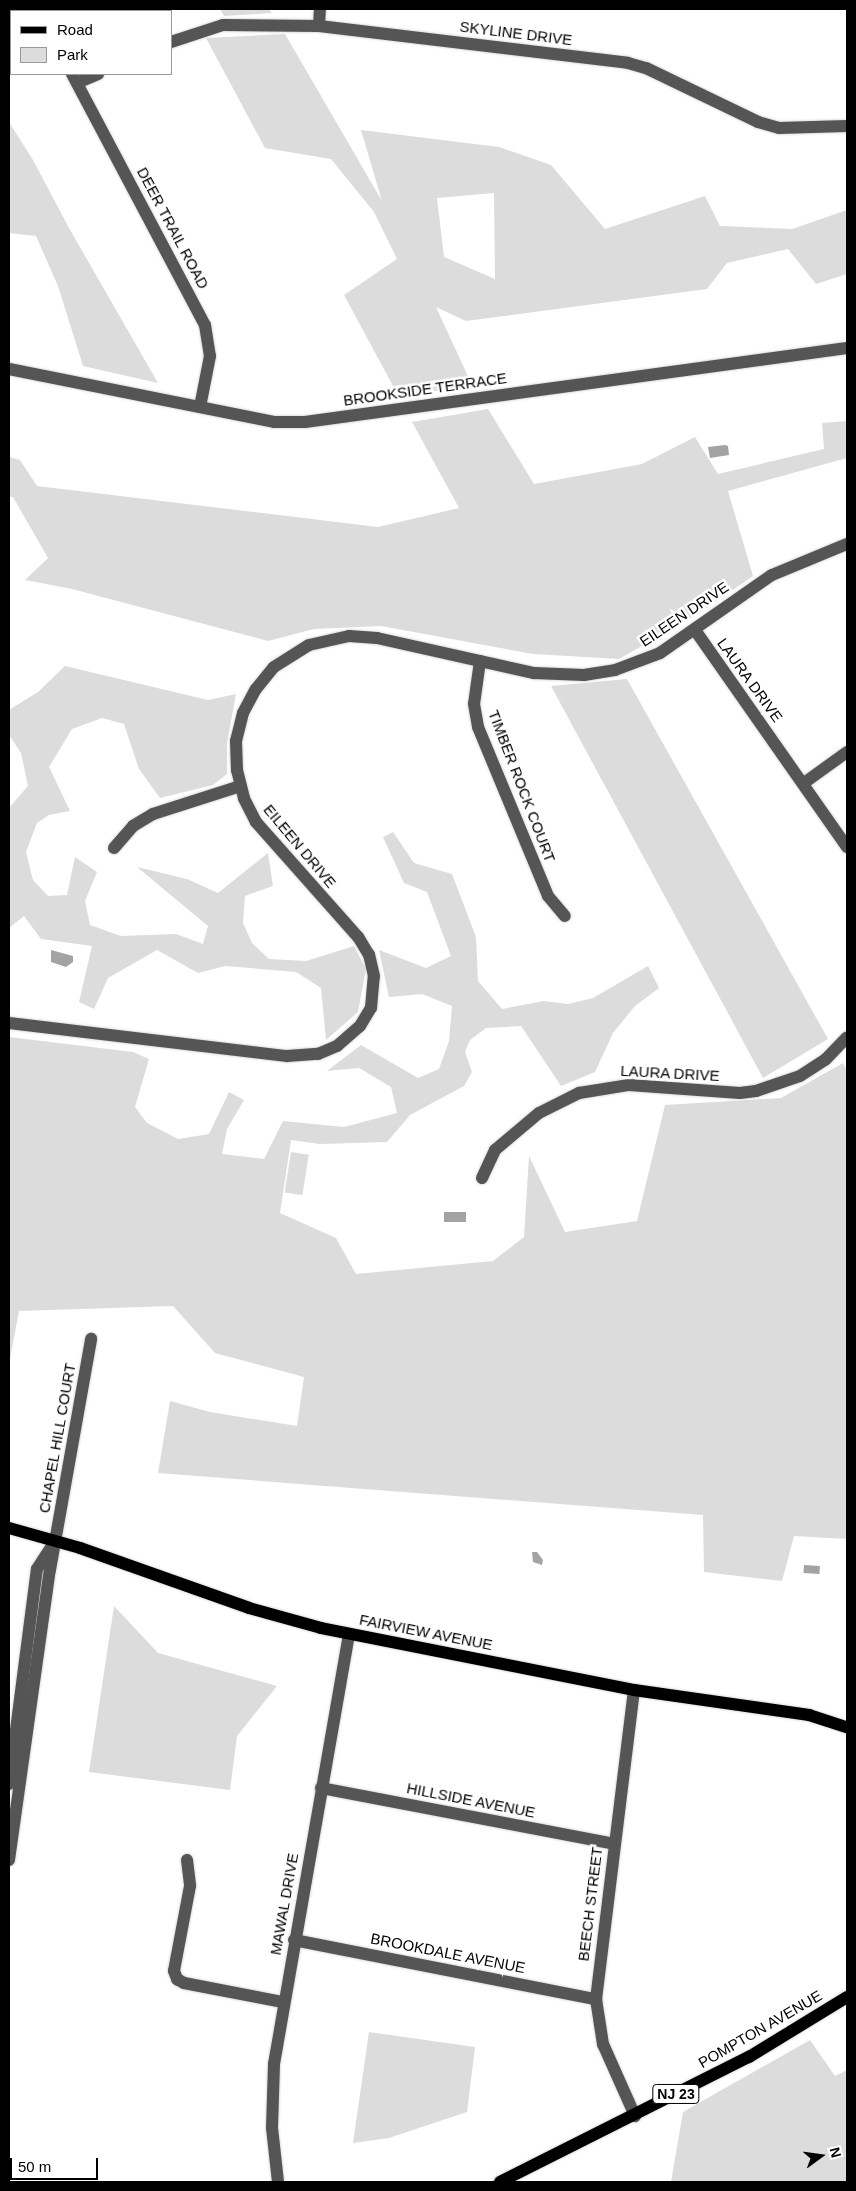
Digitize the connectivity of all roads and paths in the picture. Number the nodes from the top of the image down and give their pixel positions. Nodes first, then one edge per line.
1 (320, 9) edge
2 (319, 26) junction
3 (172, 42) edge
4 (92, 75) edge
5 (75, 78) edge
6 (847, 126) edge
7 (847, 348) edge
8 (9, 369) edge
9 (200, 407) junction
10 (847, 544) edge
11 (695, 630) junction
12 (480, 661) junction
13 (847, 752) edge
14 (804, 783) junction
15 (240, 786) junction
16 (847, 847) edge
17 (114, 848) dead end
18 (565, 916) dead end
19 (9, 1023) edge
20 (847, 1037) edge
21 (482, 1178) dead end
22 (91, 1340) dead end
23 (9, 1528) edge
24 (54, 1541) junction
25 (349, 1634) junction
26 (634, 1690) junction
27 (26, 1701) junction
28 (847, 1727) edge
29 (9, 1784) edge
30 (321, 1788) junction
31 (614, 1844) junction
32 (9, 1853) edge
33 (187, 1860) dead end
34 (294, 1940) junction
35 (847, 1997) edge
36 (596, 1998) junction
37 (283, 2002) junction
38 (635, 2116) junction
39 (278, 2182) edge
40 (500, 2182) edge

1 - 2 street
2 - 3 street, SKYLINE DRIVE
2 - 6 street, SKYLINE DRIVE
4 - 5 street
5 - 9 street, DEER TRAIL ROAD
7 - 9 street, BROOKSIDE TERRACE
8 - 9 street, BROOKSIDE TERRACE
10 - 11 street, EILEEN DRIVE
11 - 12 street, EILEEN DRIVE
11 - 14 street, LAURA DRIVE
12 - 15 street, EILEEN DRIVE
12 - 18 street, TIMBER ROCK COURT
13 - 14 street
14 - 16 street, LAURA DRIVE
15 - 17 street
15 - 19 street, EILEEN DRIVE
20 - 21 street, LAURA DRIVE
22 - 24 street, CHAPEL HILL COURT
23 - 24 main road, FAIRVIEW AVENUE
24 - 25 main road, FAIRVIEW AVENUE
24 - 27 street, CHAPEL HILL COURT
25 - 26 main road, FAIRVIEW AVENUE
25 - 30 street, MAWAL DRIVE
26 - 28 main road, FAIRVIEW AVENUE
26 - 31 street, BEECH STREET
27 - 29 street
27 - 32 street
30 - 31 street, HILLSIDE AVENUE
30 - 34 street, MAWAL DRIVE
31 - 36 street, BEECH STREET
33 - 37 street
34 - 36 street, BROOKDALE AVENUE
34 - 37 street, MAWAL DRIVE
35 - 38 main road, POMPTON AVENUE / NJ 23
36 - 38 street, BEECH STREET
37 - 39 street, MAWAL DRIVE
38 - 40 main road, POMPTON AVENUE / NJ 23

